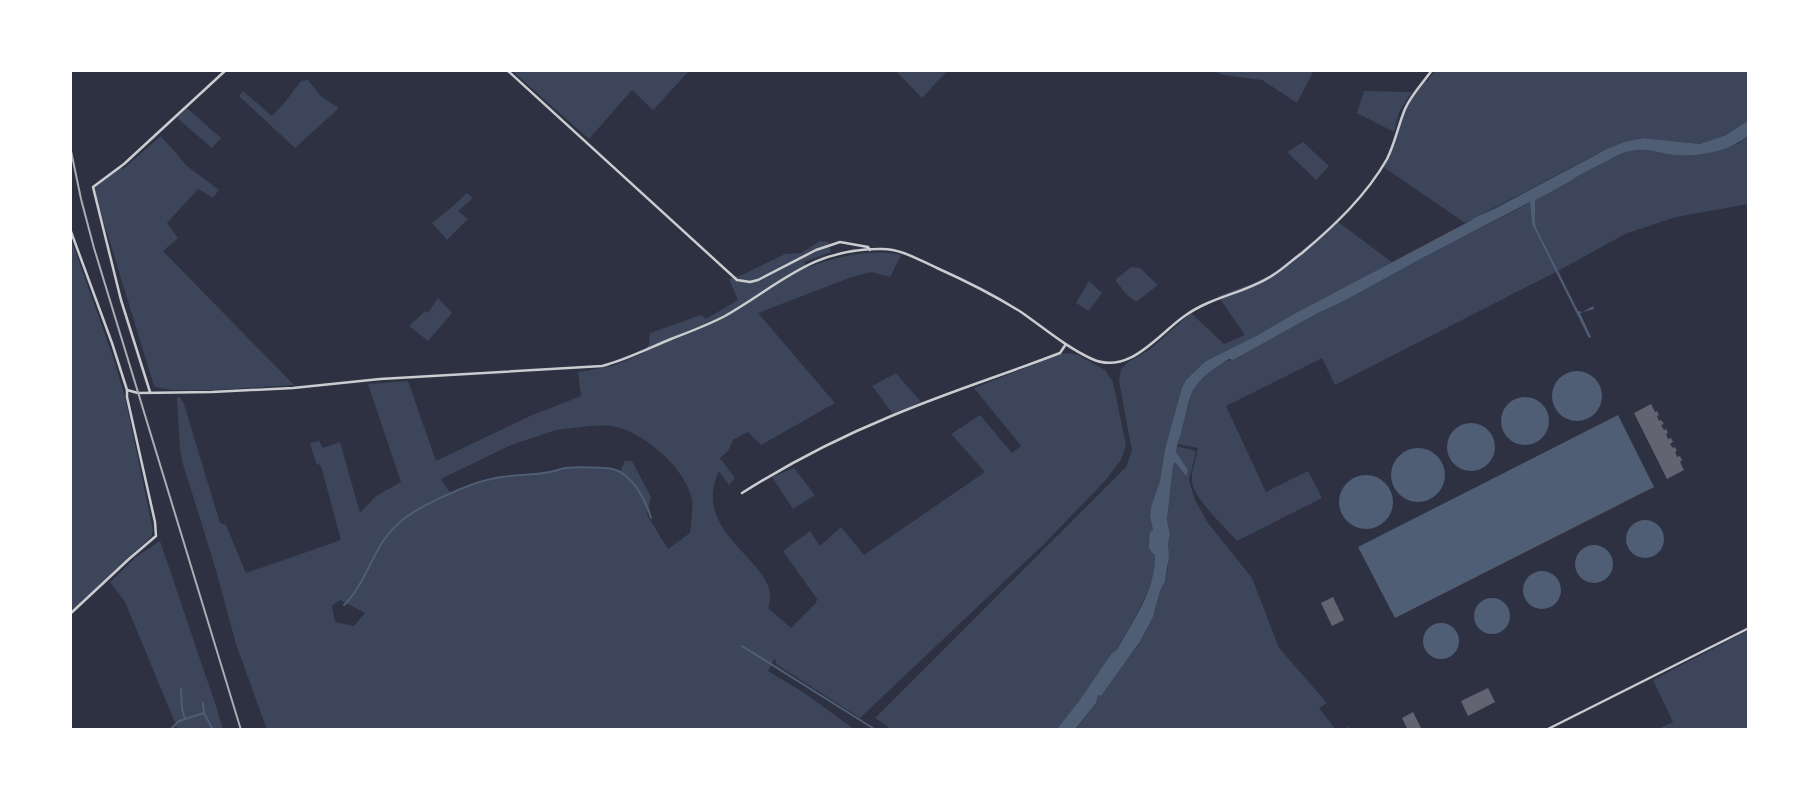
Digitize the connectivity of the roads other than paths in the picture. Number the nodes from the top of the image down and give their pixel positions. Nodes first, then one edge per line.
1 (226, 70) edge
2 (507, 70) edge
3 (1432, 70) edge
4 (70, 229) edge
5 (870, 250) junction
6 (1066, 344) junction
7 (127, 390) junction
8 (150, 392) junction
9 (742, 493) dead end
10 (70, 614) edge
11 (1749, 628) edge
12 (1545, 730) edge

1 - 8 street
2 - 5 street
3 - 6 street
4 - 7 street
5 - 6 street
5 - 8 street
6 - 9 street
7 - 8 street
7 - 10 street
11 - 12 street

